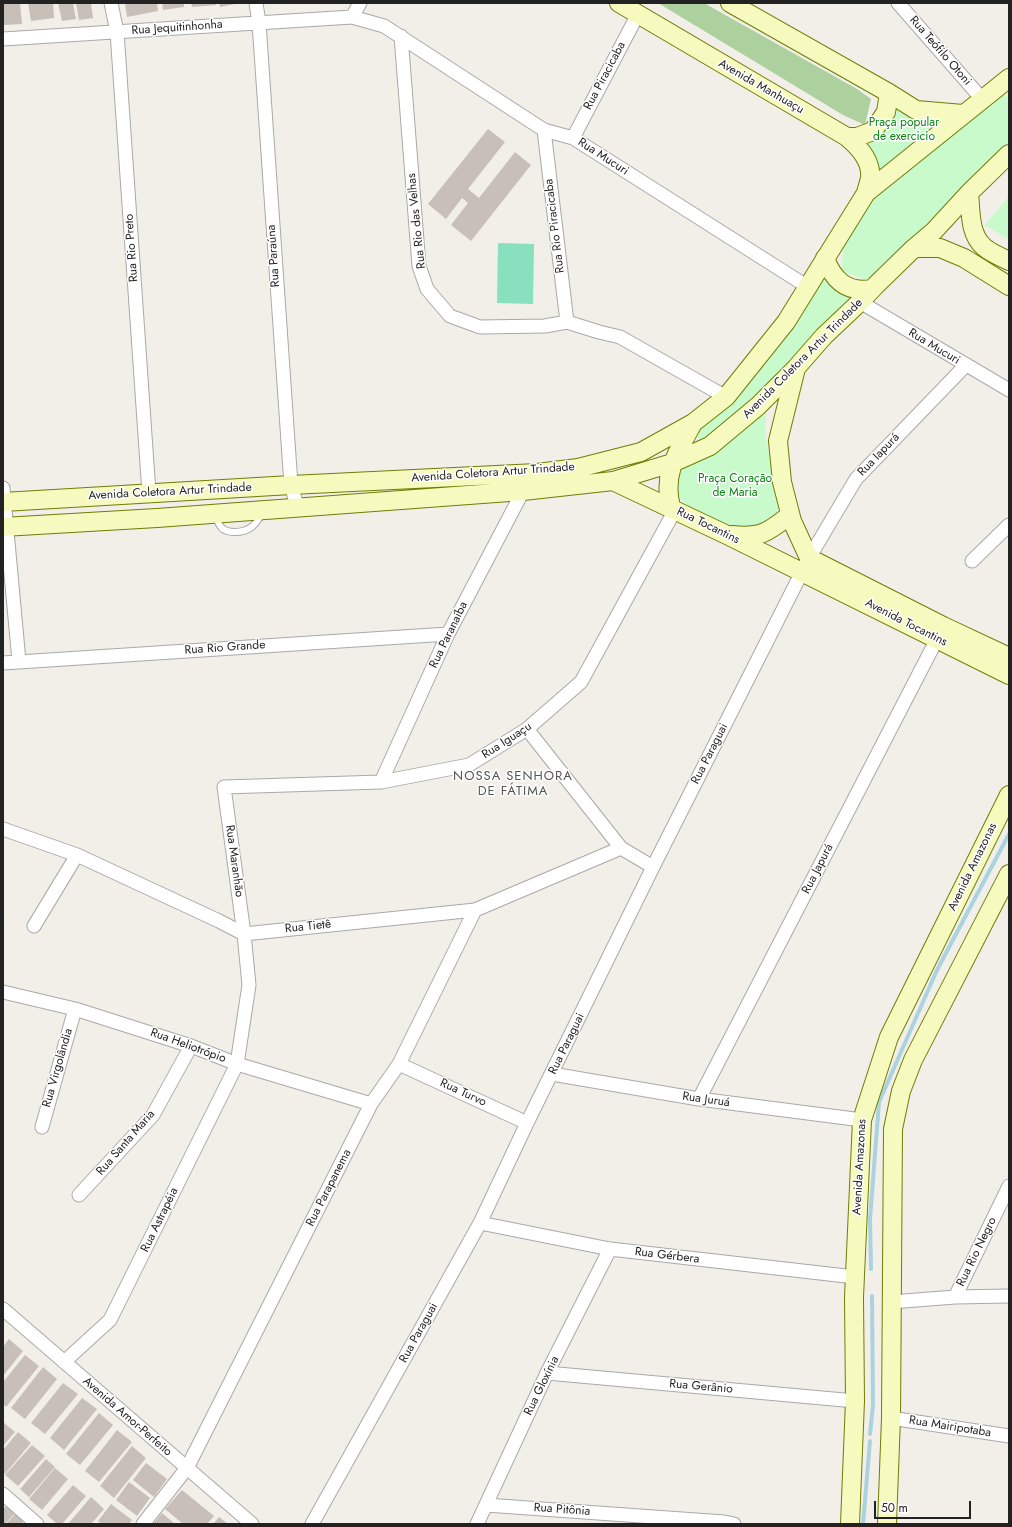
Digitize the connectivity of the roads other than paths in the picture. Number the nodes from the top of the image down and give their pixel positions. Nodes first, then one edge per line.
1 (111, 3) edge
2 (256, 3) edge
3 (360, 3) edge
4 (618, 3) edge
5 (730, 3) edge
6 (898, 3) edge
7 (638, 14) junction
8 (352, 17) junction
9 (259, 23) junction
10 (117, 32) junction
11 (401, 36) junction
12 (3, 39) edge
13 (1006, 83) edge
14 (889, 93) junction
15 (982, 99) junction
16 (963, 114) junction
17 (544, 130) junction
18 (847, 137) junction
19 (573, 138) junction
20 (1009, 154) edge
21 (970, 193) junction
22 (866, 194) junction
23 (914, 248) junction
24 (825, 258) junction
25 (1009, 261) edge
26 (1009, 286) edge
27 (808, 287) junction
28 (872, 289) junction
29 (860, 302) junction
30 (567, 322) junction
31 (966, 365) junction
32 (796, 368) junction
33 (1009, 390) edge
34 (726, 396) junction
35 (693, 422) junction
36 (672, 463) junction
37 (613, 481) junction
38 (291, 485) junction
39 (523, 491) junction
40 (149, 493) junction
41 (3, 497) edge
42 (298, 509) junction
43 (673, 509) junction
44 (790, 515) junction
45 (1009, 525) edge
46 (4, 527) edge
47 (727, 534) junction
48 (972, 561) dead end
49 (806, 565) junction
50 (448, 634) junction
51 (937, 639) junction
52 (1009, 657) edge
53 (19, 661) junction
54 (3, 663) edge
55 (1009, 675) edge
56 (527, 729) junction
57 (381, 782) junction
58 (224, 787) joint
59 (1009, 795) edge
60 (3, 829) edge
61 (622, 848) junction
62 (77, 855) junction
63 (653, 867) junction
64 (1009, 874) edge
65 (475, 910) junction
66 (34, 926) dead end
67 (244, 934) junction
68 (3, 992) edge
69 (75, 1009) junction
70 (191, 1046) junction
71 (237, 1064) junction
72 (399, 1064) junction
73 (552, 1074) junction
74 (699, 1100) junction
75 (371, 1104) junction
76 (862, 1120) junction
77 (527, 1123) junction
78 (42, 1127) dead end
79 (1009, 1186) edge
80 (80, 1195) dead end
81 (480, 1223) junction
82 (610, 1249) junction
83 (854, 1277) junction
84 (1009, 1296) edge
85 (956, 1297) junction
86 (891, 1302) junction
87 (3, 1309) edge
88 (64, 1362) junction
89 (547, 1373) junction
90 (855, 1400) junction
91 (891, 1418) junction
92 (1009, 1436) edge
93 (187, 1468) junction
94 (3, 1494) edge
95 (486, 1505) junction
96 (37, 1524) edge
97 (143, 1524) edge
98 (252, 1524) edge
99 (312, 1524) edge
100 (477, 1524) edge
101 (734, 1524) edge
102 (850, 1524) edge
103 (887, 1524) edge

1 - 10 street, Rua Rio Preto
2 - 9 street, Rua Paraúna
3 - 8 street
4 - 7 street, Avenida Manhuaçu
5 - 14 street
6 - 15 street, Rua Teófilo Otoni
7 - 18 street, Avenida Manhuaçu
7 - 19 street, Rua Piracicaba
8 - 9 street, Rua Jequitinhonha
8 - 11 street, Rua Mucuri
9 - 10 street, Rua Jequitinhonha
9 - 38 street, Rua Paraúna
10 - 12 street, Rua Jequitinhonha
10 - 40 street, Rua Rio Preto
11 - 17 street, Rua Mucuri
11 - 30 street, Rua Rio das Velhas
13 - 15 street, Avenida Coletora Artur Trindade
14 - 16 street
14 - 18 street
15 - 16 street, Avenida Coletora Artur Trindade
16 - 22 street, Avenida Coletora Artur Trindade
17 - 19 street, Rua Mucuri
17 - 30 street, Rua Rio Piracicaba
18 - 22 street, Avenida Manhuaçu
19 - 27 street, Rua Mucuri
20 - 21 street, Avenida Coletora Artur Trindade
21 - 23 street, Avenida Coletora Artur Trindade
21 - 25 street
22 - 24 street, Avenida Coletora Artur Trindade
23 - 26 street
23 - 28 street, Avenida Coletora Artur Trindade
24 - 27 street, Avenida Coletora Artur Trindade
24 - 28 street
27 - 34 street, Avenida Coletora Artur Trindade
28 - 29 street, Avenida Coletora Artur Trindade
29 - 31 street, Rua Mucuri
29 - 32 street, Avenida Coletora Artur Trindade
30 - 34 street, Rua Rio das Velhas
31 - 33 street, Rua Mucuri
31 - 49 street, Rua Iapurá
32 - 36 street, Avenida Coletora Artur Trindade
32 - 44 street
34 - 35 street, Avenida Coletora Artur Trindade
35 - 36 street
35 - 38 street, Avenida Coletora Artur Trindade
36 - 37 street, Avenida Coletora Artur Trindade
36 - 43 street
37 - 39 street, Avenida Coletora Artur Trindade
37 - 43 street, Rua Tocantins
38 - 40 street, Avenida Coletora Artur Trindade
38 - 42 street, Rua Paraúna
39 - 42 street, Avenida Coletora Artur Trindade
39 - 50 street, Rua Paranaíba
40 - 41 street, Avenida Coletora Artur Trindade
41 - 46 street
42 - 46 street, Avenida Coletora Artur Trindade
43 - 47 street, Rua Tocantins
43 - 56 street, Rua Iguaçu
44 - 47 street
44 - 49 street
45 - 48 street
46 - 53 street
47 - 49 street, Rua Tocantins
49 - 51 street, Avenida Tocantins
49 - 52 street, Avenida Tocantins
49 - 63 street, Rua Paraguai
50 - 53 street, Rua Rio Grande
50 - 57 street, Rua Paranaíba
51 - 55 street, Avenida Tocantins
51 - 74 street, Rua Japurá
53 - 54 street, Rua Rio Grande
56 - 57 street, Rua Iguaçu
56 - 61 street
57 - 58 street, Rua Iguaçu
58 - 67 street, Rua Maranhão
59 - 76 street, Avenida Amazonas
60 - 62 street
61 - 63 street
61 - 65 street, Rua Tietê
62 - 66 street
62 - 67 street
63 - 73 street, Rua Paraguai
64 - 86 street
65 - 67 street, Rua Tietê
65 - 72 street, Rua Parapanema
67 - 71 street, Rua Maranhão
68 - 69 street, Rua Heliotrópio
69 - 70 street, Rua Heliotrópio
69 - 78 street, Rua Virgolândia
70 - 71 street, Rua Heliotrópio
70 - 80 street, Rua Santa Maria
71 - 75 street, Rua Heliotrópio
71 - 88 street, Rua Astrapéia
72 - 75 street, Rua Parapanema
72 - 77 street, Rua Turvo
73 - 74 street, Rua Juruá
73 - 77 street, Rua Paraguai
74 - 76 street, Rua Juruá
75 - 93 street, Rua Parapanema
76 - 83 street, Avenida Amazonas
77 - 81 street, Rua Paraguai
79 - 85 street, Rua Rio Negro
81 - 82 street, Rua Gérbera
81 - 99 street, Rua Paraguai
82 - 83 street, Rua Gérbera
82 - 89 street, Rua Gloxínia
83 - 90 street, Avenida Amazonas
84 - 85 street
85 - 86 street
86 - 91 street
87 - 88 street, Avenida Amor-Perfeito
88 - 93 street, Avenida Amor-Perfeito
89 - 90 street, Rua Gerânio
89 - 95 street, Rua Gloxínia
90 - 102 street, Avenida Amazonas
91 - 92 street, Rua Mairipotaba
91 - 103 street
93 - 97 street, Rua Parapanema
93 - 98 street, Avenida Amor-Perfeito
94 - 96 street
95 - 100 street, Rua Gloxínia
95 - 101 street, Rua Pitônia

